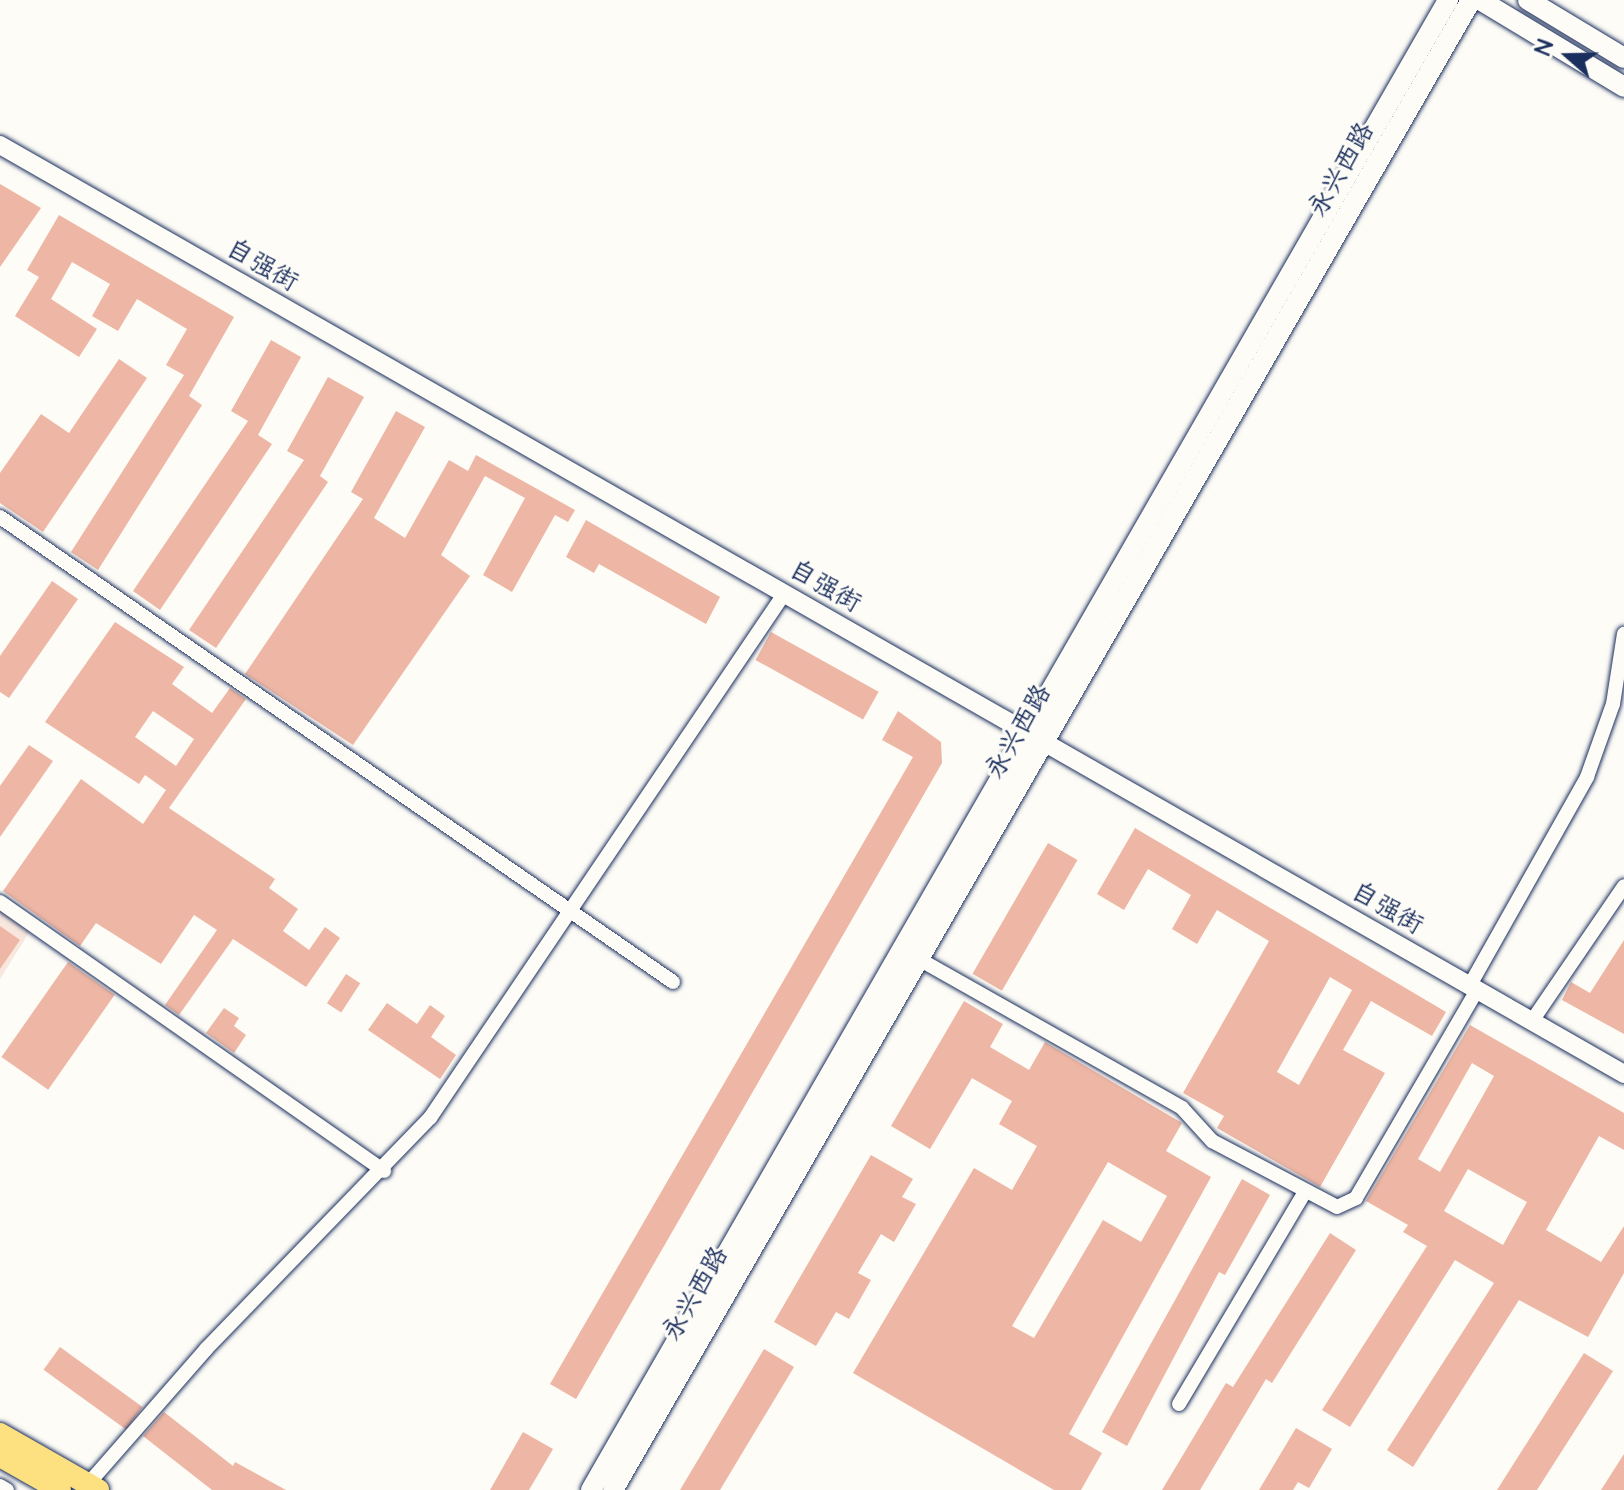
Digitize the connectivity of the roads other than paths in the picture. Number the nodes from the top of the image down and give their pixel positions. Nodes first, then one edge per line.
1 (1448, 0) edge
2 (1471, 0) edge
3 (1480, 0) edge
4 (1528, 0) edge
5 (1624, 58) edge
6 (1624, 87) edge
7 (0, 145) edge
8 (0, 517) edge
9 (784, 594) junction
10 (1624, 634) edge
11 (1035, 737) junction
12 (1624, 886) edge
13 (0, 902) edge
14 (569, 910) junction
15 (919, 959) junction
16 (673, 982) dead end
17 (1473, 988) junction
18 (1532, 1021) junction
19 (1624, 1074) edge
20 (384, 1171) junction
21 (1305, 1192) junction
22 (1179, 1404) dead end
23 (0, 1434) edge
24 (0, 1456) edge
25 (0, 1486) edge
26 (93, 1487) edge
27 (7, 1490) edge
28 (60, 1490) edge
29 (591, 1490) edge
30 (613, 1490) edge

1 - 11 main road, 永兴西路
2 - 11 main road, 永兴西路
3 - 6 main road
4 - 5 main road
7 - 9 street, 自强街
8 - 14 street
9 - 11 street, 自强街
9 - 14 street
10 - 17 street
11 - 15 main road, 永兴西路
11 - 17 street, 自强街
11 - 29 main road, 永兴西路
12 - 18 street
13 - 20 street
14 - 16 street
14 - 20 street
15 - 21 street
15 - 30 main road, 永兴西路
17 - 18 street, 自强街
17 - 21 street
18 - 19 street, 自强街
20 - 26 street
21 - 22 street
23 - 26 main road
24 - 28 main road
25 - 27 street

